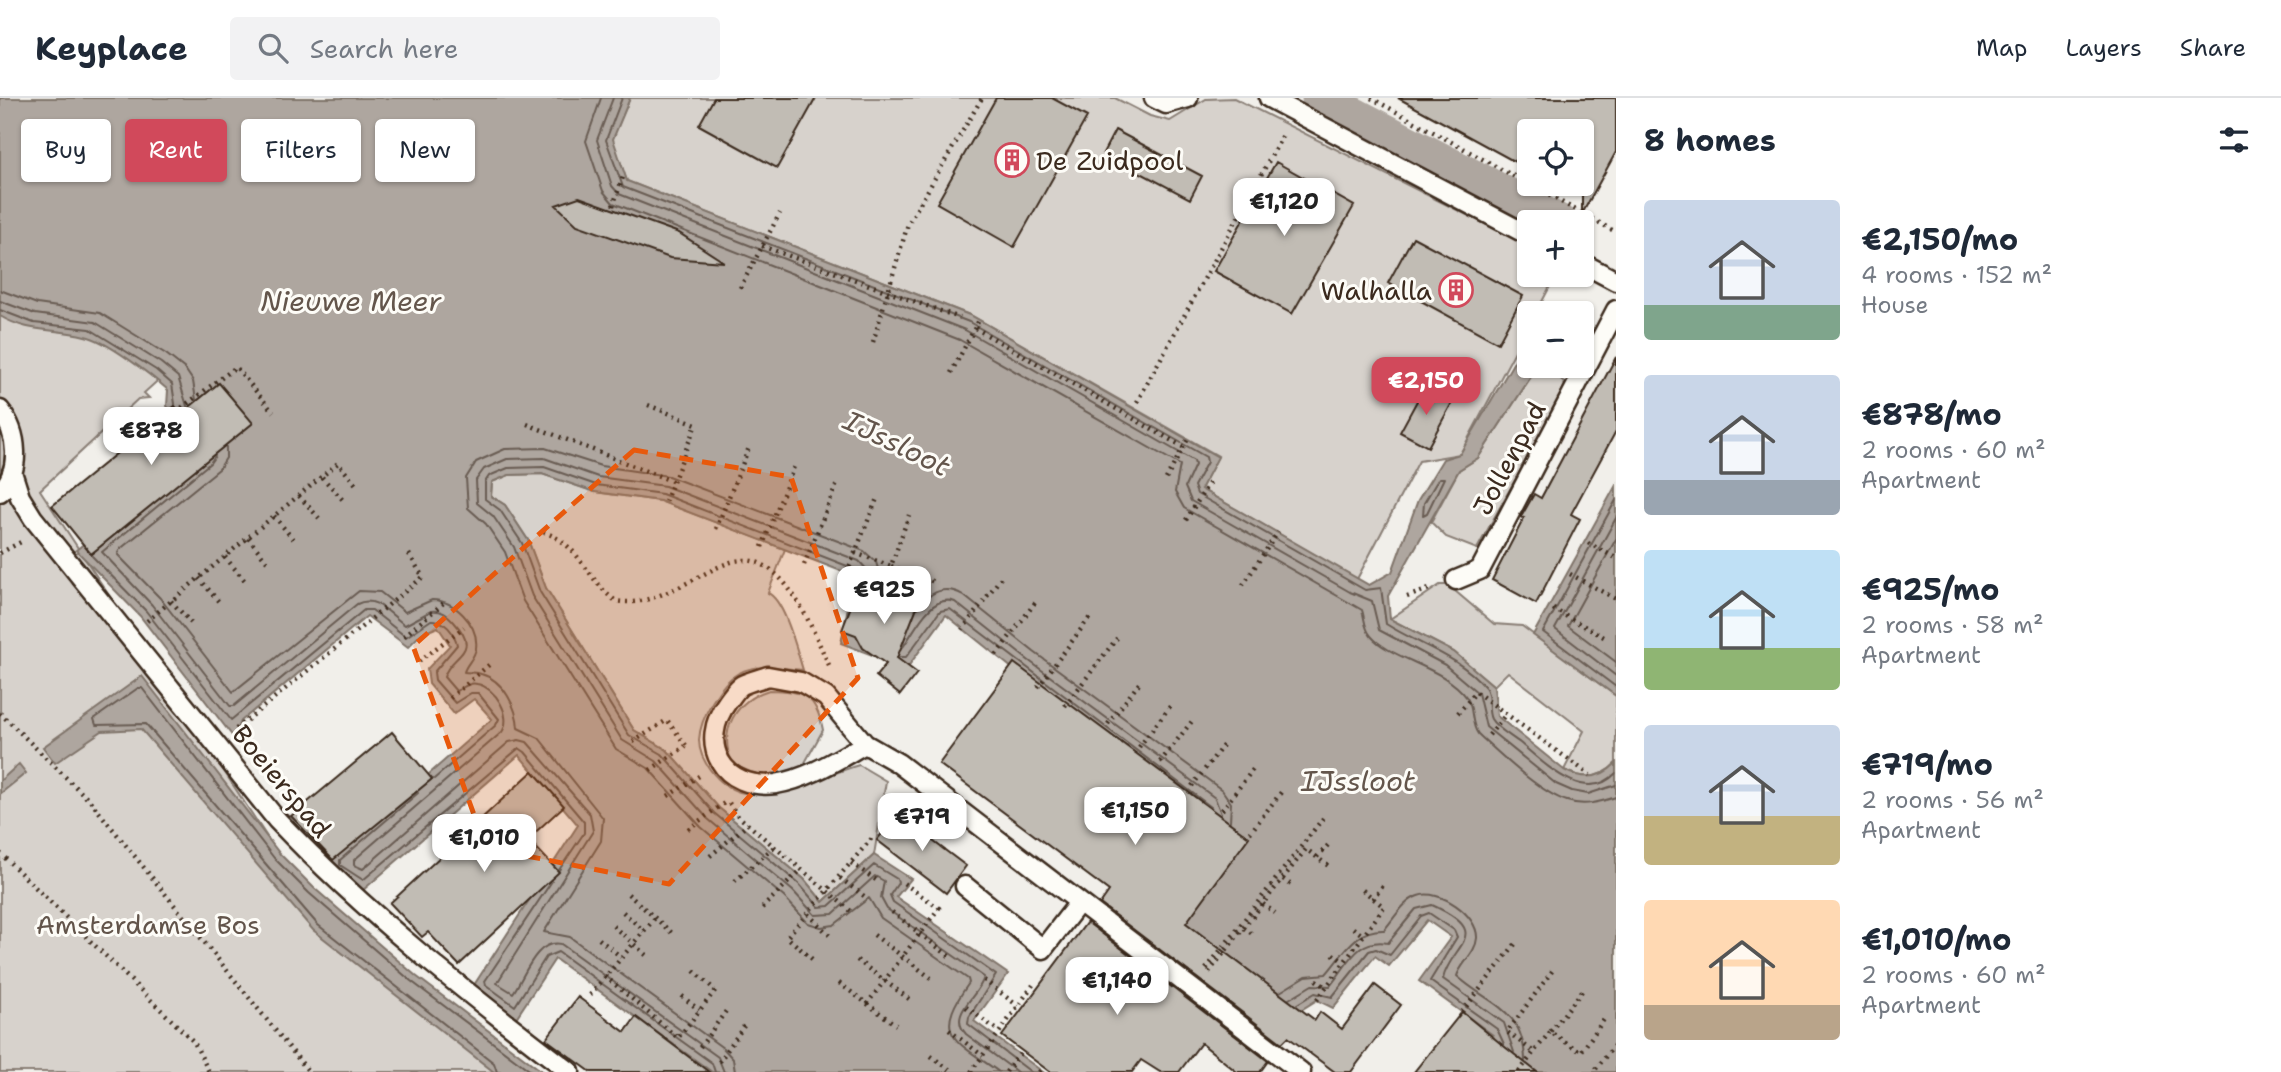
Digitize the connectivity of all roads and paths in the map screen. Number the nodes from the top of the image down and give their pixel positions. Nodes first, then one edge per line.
1 (982, 98) edge
2 (1154, 98) edge
3 (1188, 98) edge
4 (1269, 98) edge
5 (1371, 98) edge
6 (1296, 112) junction
7 (624, 174) dead end
8 (612, 205) dead end
9 (780, 213) dead end
10 (1517, 229) edge
11 (1616, 232) edge
12 (762, 246) junction
13 (1594, 269) edge
14 (1616, 281) edge
15 (740, 288) dead end
16 (887, 291) junction
17 (1616, 310) edge
18 (960, 318) dead end
19 (979, 320) dead end
20 (975, 328) junction
21 (873, 342) dead end
22 (951, 373) dead end
23 (1137, 402) dead end
24 (648, 405) dead end
25 (0, 410) edge
26 (176, 412) dead end
27 (273, 412) dead end
28 (527, 424) dead end
29 (1188, 439) dead end
30 (750, 445) dead end
31 (1184, 447) junction
32 (795, 464) dead end
33 (12, 472) junction
34 (322, 477) junction
35 (1166, 479) dead end
36 (1211, 480) dead end
37 (838, 481) dead end
38 (674, 482) junction
39 (358, 487) dead end
40 (0, 492) edge
41 (299, 496) junction
42 (878, 496) dead end
43 (342, 500) dead end
44 (664, 505) dead end
45 (909, 515) dead end
46 (274, 516) junction
47 (319, 518) dead end
48 (1186, 520) dead end
49 (716, 529) dead end
50 (543, 532) dead end
51 (1278, 532) dead end
52 (248, 538) junction
53 (293, 539) dead end
54 (1588, 543) dead end
55 (761, 547) dead end
56 (855, 553) junction
57 (409, 554) dead end
58 (225, 557) junction
59 (1616, 558) edge
60 (267, 561) dead end
61 (804, 565) dead end
62 (891, 566) junction
63 (1570, 574) dead end
64 (1003, 575) dead end
65 (199, 578) junction
66 (844, 580) dead end
67 (1456, 580) dead end
68 (245, 581) dead end
69 (937, 583) dead end
70 (1243, 585) dead end
71 (1616, 599) edge
72 (1037, 600) dead end
73 (171, 601) junction
74 (446, 601) dead end
75 (219, 602) dead end
76 (1553, 610) dead end
77 (1090, 617) dead end
78 (191, 623) dead end
79 (144, 624) dead end
80 (464, 627) dead end
81 (962, 630) dead end
82 (404, 636) dead end
83 (1604, 637) dead end
84 (1117, 638) dead end
85 (996, 655) dead end
86 (419, 661) dead end
87 (490, 664) dead end
88 (831, 671) dead end
89 (1140, 682) dead end
90 (1038, 687) dead end
91 (450, 698) dead end
92 (1171, 705) dead end
93 (1065, 706) dead end
94 (0, 713) edge
95 (1458, 713) dead end
96 (1506, 714) junction
97 (1193, 720) dead end
98 (1108, 724) dead end
99 (229, 735) dead end
100 (1489, 735) dead end
101 (865, 744) junction
102 (1224, 744) dead end
103 (686, 746) dead end
104 (1139, 747) dead end
105 (1160, 762) dead end
106 (1254, 768) dead end
107 (650, 770) dead end
108 (706, 772) dead end
109 (1590, 775) dead end
110 (1192, 786) dead end
111 (1282, 791) dead end
112 (667, 796) dead end
113 (727, 801) dead end
114 (1222, 810) dead end
115 (1324, 817) dead end
116 (748, 824) dead end
117 (688, 829) dead end
118 (1250, 832) dead end
119 (872, 838) dead end
120 (1330, 843) dead end
121 (775, 846) dead end
122 (0, 853) edge
123 (710, 856) dead end
124 (1317, 857) junction
125 (851, 863) junction
126 (1331, 868) dead end
127 (802, 869) dead end
128 (840, 878) junction
129 (1283, 878) junction
130 (876, 880) dead end
131 (735, 881) dead end
132 (902, 882) dead end
133 (1385, 883) dead end
134 (965, 886) dead end
135 (1294, 887) dead end
136 (1359, 887) dead end
137 (829, 891) junction
138 (628, 894) dead end
139 (864, 896) dead end
140 (1373, 899) junction
141 (1078, 904) junction
142 (1262, 904) junction
143 (762, 908) dead end
144 (623, 912) dead end
145 (852, 912) dead end
146 (892, 912) dead end
147 (1275, 913) dead end
148 (807, 914) junction
149 (655, 918) junction
150 (613, 926) dead end
151 (1244, 928) junction
152 (1353, 928) dead end
153 (644, 931) junction
154 (672, 933) dead end
155 (920, 933) junction
156 (874, 935) dead end
157 (1255, 936) dead end
158 (1364, 936) junction
159 (831, 937) dead end
160 (599, 939) dead end
161 (1516, 943) dead end
162 (633, 944) junction
163 (1333, 954) dead end
164 (646, 955) dead end
165 (949, 956) dead end
166 (621, 957) junction
167 (903, 957) junction
168 (812, 959) dead end
169 (857, 960) dead end
170 (1344, 962) junction
171 (1553, 970) dead end
172 (694, 971) dead end
173 (605, 976) junction
174 (931, 978) dead end
175 (984, 980) dead end
176 (1316, 980) dead end
177 (884, 981) junction
178 (839, 983) dead end
179 (1033, 985) dead end
180 (1326, 987) junction
181 (1192, 990) junction
182 (1583, 991) dead end
183 (590, 995) dead end
184 (682, 996) dead end
185 (1317, 1000) dead end
186 (913, 1002) dead end
187 (867, 1004) junction
188 (1018, 1006) junction
189 (966, 1007) dead end
190 (699, 1010) junction
191 (726, 1011) dead end
192 (1462, 1012) dead end
193 (1605, 1018) dead end
194 (896, 1025) dead end
195 (744, 1026) dead end
196 (949, 1030) dead end
197 (1000, 1032) junction
198 (1550, 1032) junction
199 (1616, 1043) edge
200 (700, 1047) dead end
201 (1020, 1052) dead end
202 (1534, 1052) junction
203 (931, 1056) dead end
204 (983, 1056) junction
205 (719, 1062) dead end
206 (1596, 1069) dead end
207 (209, 1072) edge
208 (309, 1072) edge
209 (570, 1072) edge
210 (953, 1072) edge
211 (971, 1072) edge
212 (1006, 1072) edge
213 (1301, 1072) edge
214 (1519, 1072) edge

1 - 16 path
2 - 3 lane
4 - 6 lane
5 - 11 path
6 - 10 lane
6 - 23 path
7 - 8 path
9 - 12 path
12 - 15 path
12 - 16 path
13 - 14 lane
16 - 18 path
16 - 21 path
17 - 67 lane, Jollenpad
19 - 20 path
20 - 22 path
20 - 31 path
24 - 38 path
25 - 33 lane
26 - 27 path
28 - 38 path
29 - 31 path
30 - 49 path
31 - 35 path
32 - 55 path
33 - 40 lane
33 - 209 lane, Boeierspad
34 - 39 path
34 - 41 path
34 - 43 path
36 - 48 path
37 - 61 path
38 - 44 path
41 - 46 path
41 - 47 path
42 - 56 path
45 - 62 path
46 - 52 path
46 - 53 path
50 - 88 path
51 - 70 path
52 - 58 path
52 - 60 path
54 - 59 path
56 - 62 path
56 - 66 path
57 - 99 path
58 - 65 path
58 - 68 path
62 - 69 path
63 - 71 path
64 - 81 path
65 - 73 path
65 - 75 path
72 - 85 path
73 - 78 path
73 - 79 path
74 - 82 path
76 - 83 path
77 - 90 path
80 - 86 path
84 - 93 path
87 - 91 path
89 - 98 path
92 - 104 path
94 - 208 path
95 - 96 path
96 - 100 path
96 - 109 path
97 - 105 path
101 - 101 lane
101 - 141 lane
102 - 110 path
103 - 107 path
106 - 114 path
108 - 112 path
111 - 118 path
113 - 117 path
115 - 181 path
116 - 123 path
119 - 125 path
120 - 124 path
121 - 131 path
122 - 207 path
124 - 126 path
124 - 129 path
125 - 128 path
125 - 130 path
127 - 143 path
128 - 137 path
128 - 139 path
129 - 135 path
129 - 142 path
132 - 155 path
133 - 140 path
134 - 141 lane
136 - 140 path
137 - 145 path
137 - 148 path
138 - 149 path
140 - 158 path
141 - 181 lane
142 - 147 path
142 - 151 path
144 - 153 path
146 - 155 path
148 - 159 path
148 - 168 path
149 - 153 path
149 - 154 path
150 - 162 path
151 - 157 path
151 - 181 path
152 - 158 path
153 - 162 path
155 - 165 path
155 - 167 path
156 - 167 path
158 - 170 path
160 - 166 path
161 - 192 path
162 - 164 path
162 - 166 path
163 - 170 path
166 - 173 path
167 - 174 path
167 - 177 path
169 - 177 path
170 - 180 path
171 - 202 path
172 - 190 path
173 - 183 path
173 - 190 path
175 - 188 path
176 - 180 path
177 - 186 path
177 - 187 path
178 - 187 path
179 - 188 path
180 - 185 path
181 - 213 lane
182 - 198 path
184 - 190 path
187 - 194 path
188 - 197 path
189 - 197 path
191 - 200 path
193 - 198 path
195 - 205 path
196 - 204 path
197 - 204 path
198 - 202 path
199 - 206 path
201 - 212 path
202 - 214 path
203 - 210 path
204 - 211 path

